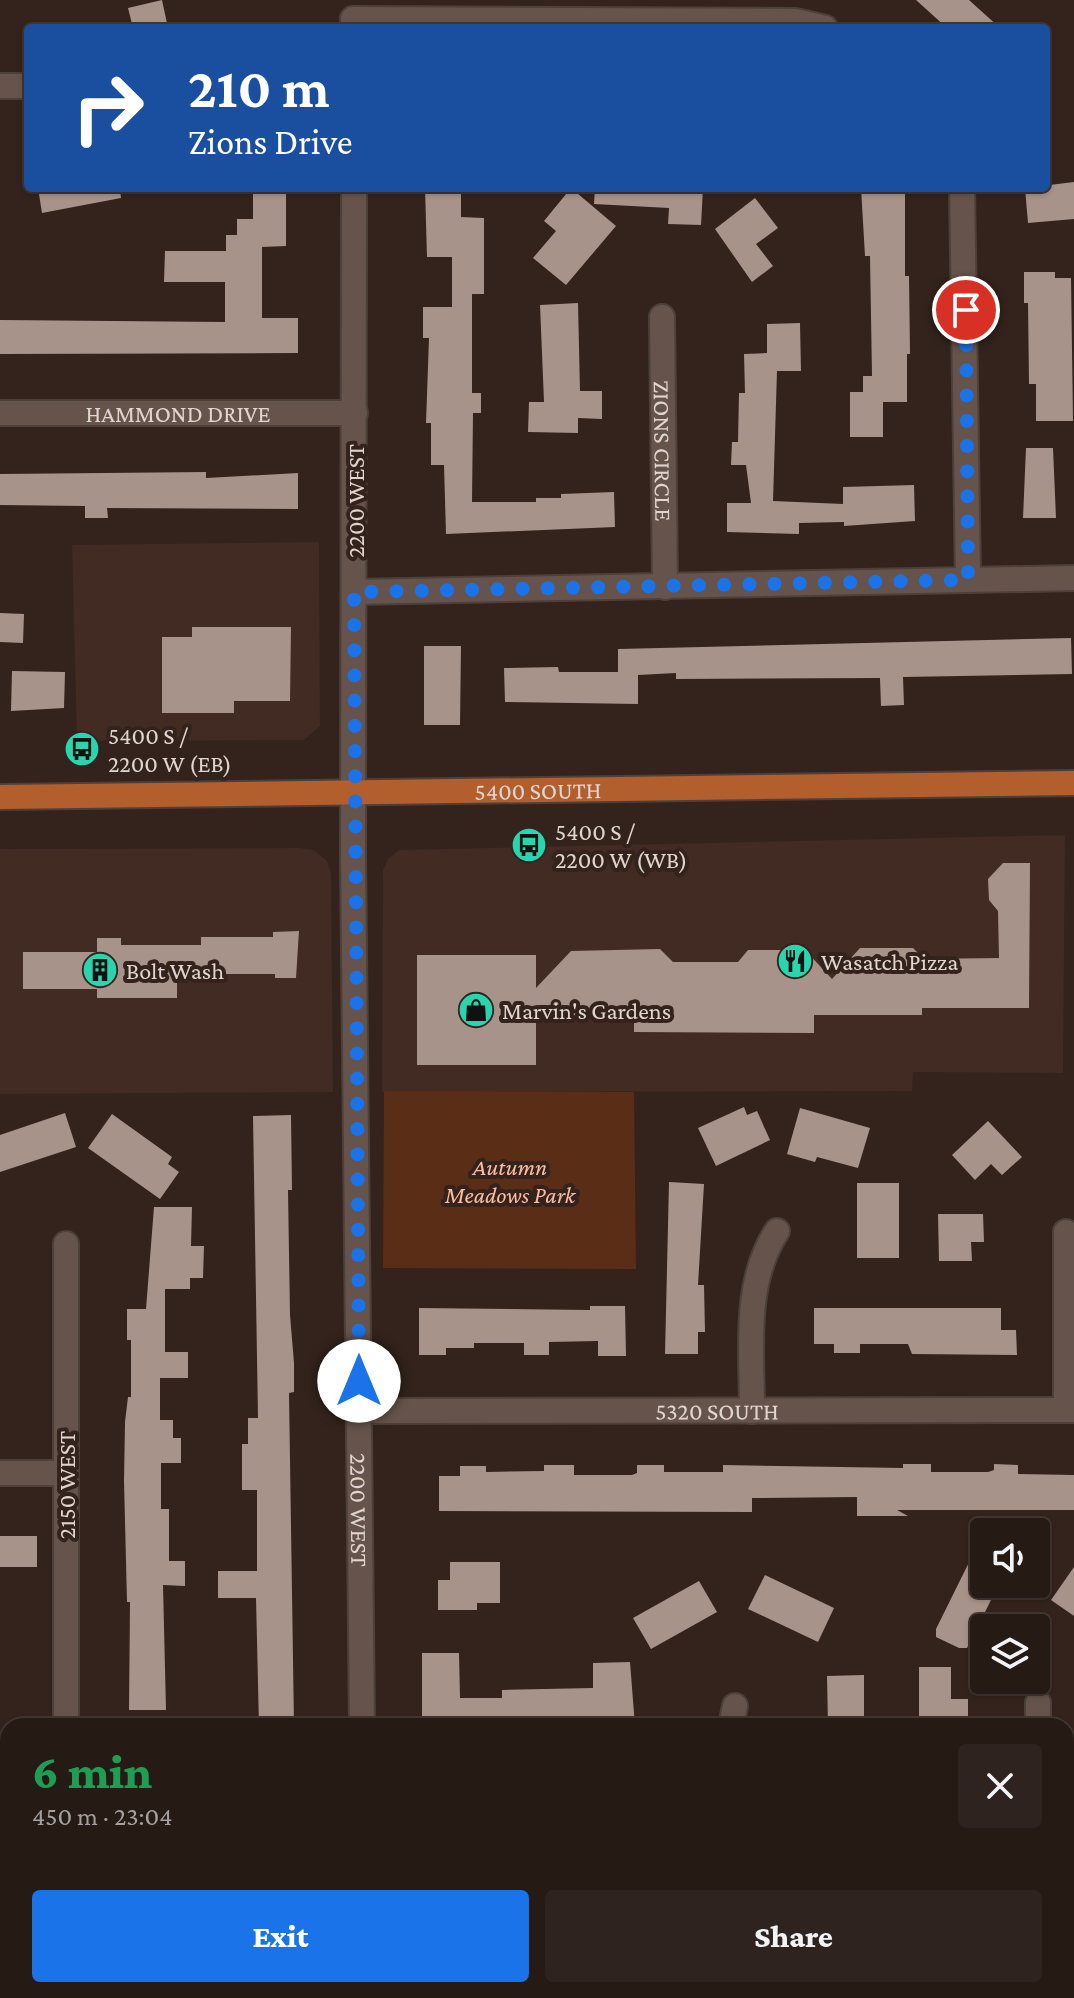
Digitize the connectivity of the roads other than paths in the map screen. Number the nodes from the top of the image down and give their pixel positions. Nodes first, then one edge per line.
1 (353, 16) edge
2 (808, 24) edge
3 (0, 86) edge
4 (24, 86) edge
5 (354, 192) edge
6 (962, 192) edge
7 (662, 317) dead end
8 (0, 413) edge
9 (355, 413) junction
10 (1074, 578) edge
11 (968, 580) junction
12 (665, 587) junction
13 (354, 592) junction
14 (1074, 783) edge
15 (354, 794) junction
16 (0, 797) edge
17 (777, 1231) dead end
18 (1066, 1232) dead end
19 (66, 1244) dead end
20 (1070, 1410) edge
21 (359, 1411) junction
22 (752, 1411) junction
23 (0, 1473) edge
24 (66, 1473) junction
25 (66, 1718) edge
26 (362, 1718) edge

1 - 2 street
3 - 4 street
5 - 9 street, 2200 WEST
6 - 11 street
7 - 12 street, ZIONS CIRCLE
8 - 9 street, HAMMOND DRIVE
9 - 13 street, 2200 WEST
10 - 11 street
11 - 12 street
12 - 13 street
13 - 15 street, 2200 WEST
14 - 15 main road, 5400 SOUTH
15 - 16 main road, 5400 SOUTH
15 - 21 street, 2200 WEST
17 - 22 street
18 - 20 street
19 - 24 street, 2150 WEST
20 - 22 street, 5320 SOUTH
21 - 22 street, 5320 SOUTH
21 - 26 street, 2200 WEST
23 - 24 street
24 - 25 street, 2150 WEST

